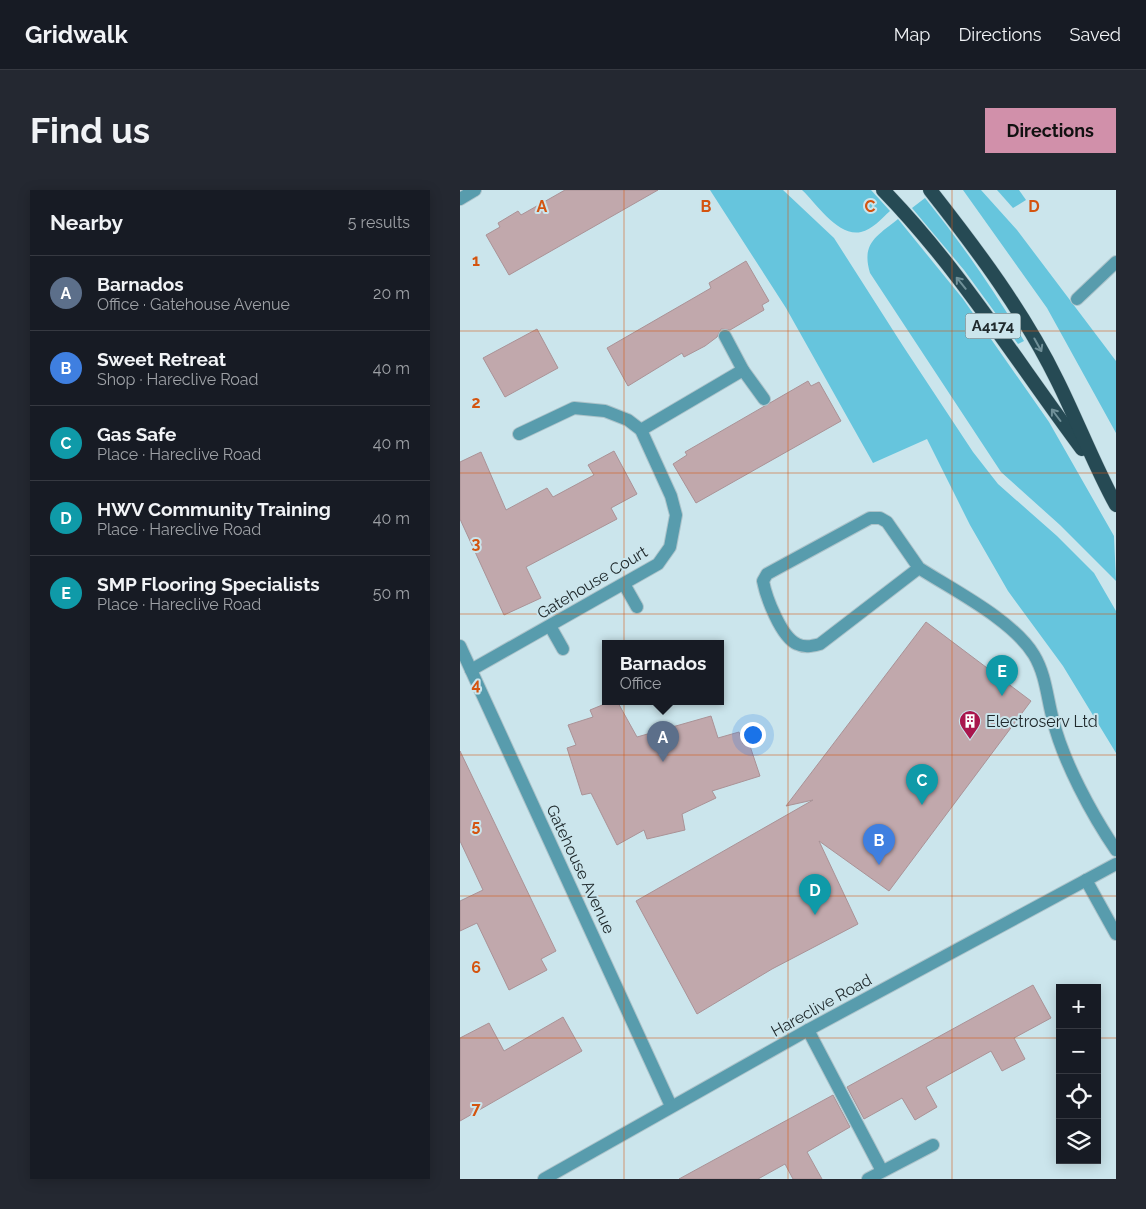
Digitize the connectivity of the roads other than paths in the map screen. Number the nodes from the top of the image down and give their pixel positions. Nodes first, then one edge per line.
1 (475, 190) edge
2 (882, 190) edge
3 (930, 190) edge
4 (460, 199) edge
5 (1116, 262) edge
6 (1077, 299) dead end
7 (725, 336) dead end
8 (744, 370) junction
9 (764, 399) dead end
10 (641, 430) junction
11 (519, 434) dead end
12 (1096, 468) junction
13 (1116, 505) edge
14 (919, 568) junction
15 (624, 584) junction
16 (637, 607) dead end
17 (550, 626) junction
18 (460, 646) edge
19 (563, 649) dead end
20 (471, 670) junction
21 (1116, 850) edge
22 (1116, 864) edge
23 (1086, 880) junction
24 (1116, 934) edge
25 (808, 1030) junction
26 (671, 1106) junction
27 (933, 1145) dead end
28 (882, 1171) junction
29 (544, 1179) edge
30 (868, 1179) edge

1 - 4 street
12 -> 2 highway, A4174
3 -> 12 highway, A4174
5 - 6 street
7 - 8 street
8 - 9 street
8 - 10 street
10 - 11 street
10 - 15 street, Gatehouse Court
12 - 13 highway, A4174
14 - 14 street
14 - 21 street
15 - 16 street
15 - 17 street, Gatehouse Court
17 - 19 street
17 - 20 street, Gatehouse Court
18 - 20 street, Gatehouse Avenue
20 - 26 street, Gatehouse Avenue
22 - 23 street, Hareclive Road
23 - 24 street
23 - 25 street, Hareclive Road
25 - 26 street, Hareclive Road
25 - 28 street
26 - 29 street, Hareclive Road
27 - 28 street
28 - 30 street

